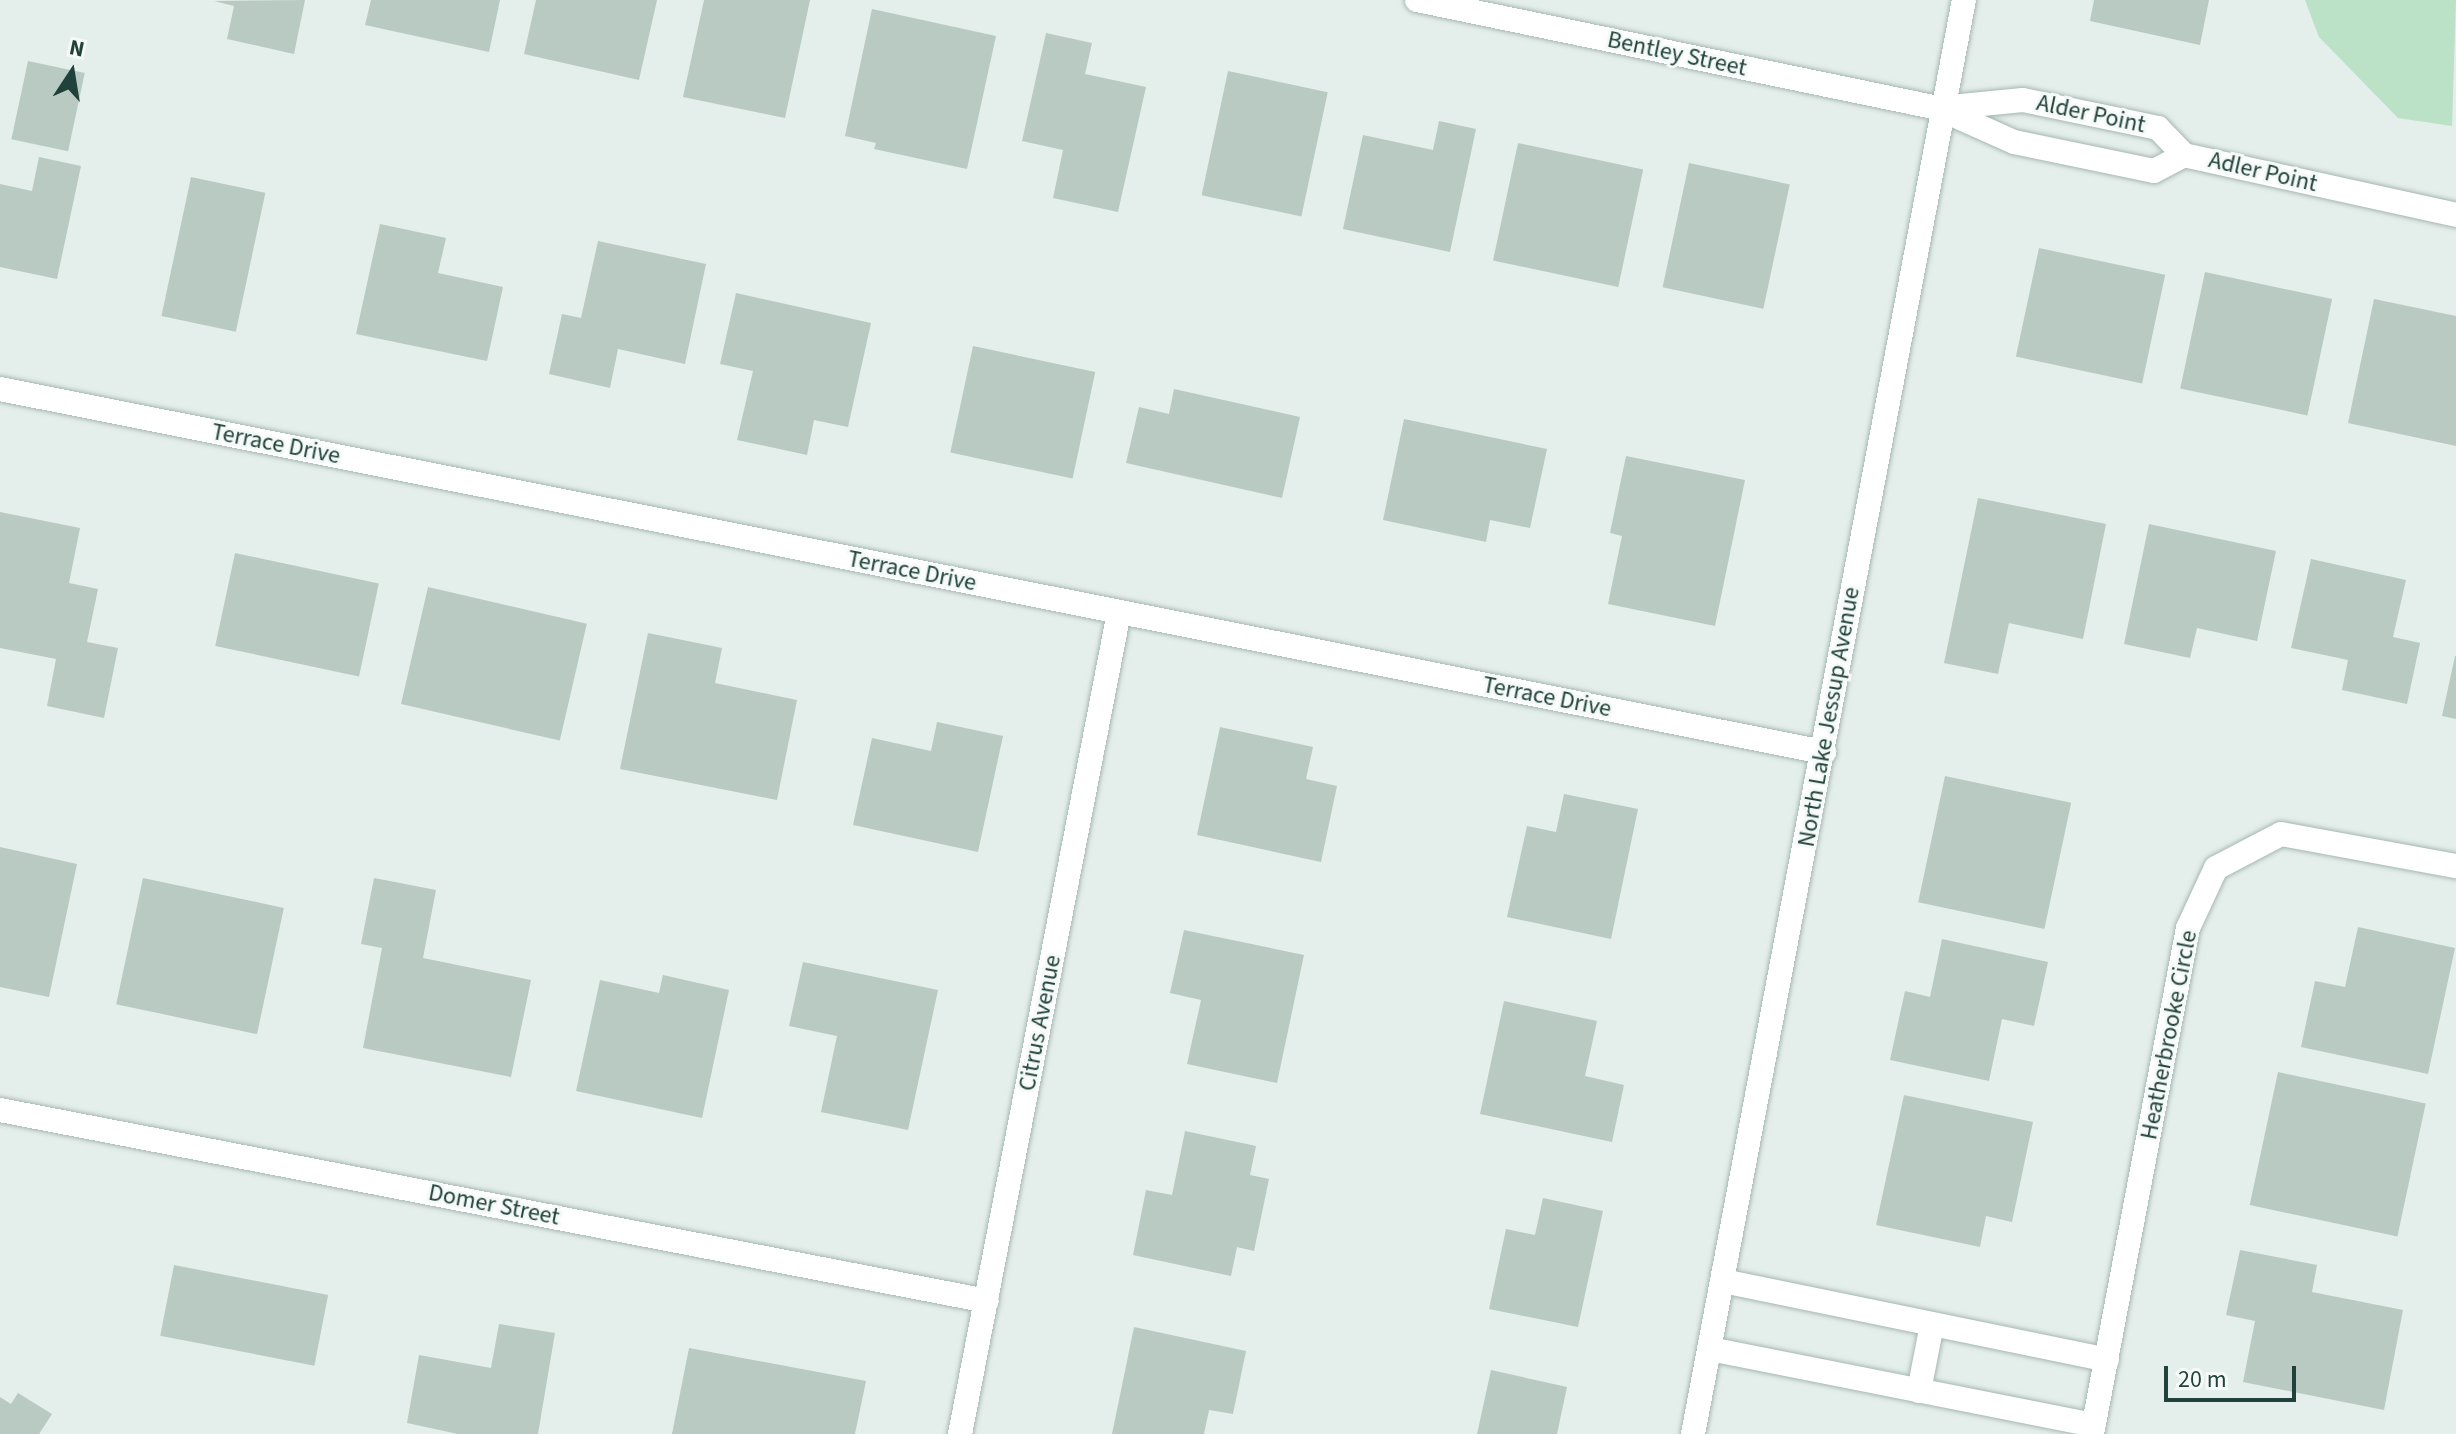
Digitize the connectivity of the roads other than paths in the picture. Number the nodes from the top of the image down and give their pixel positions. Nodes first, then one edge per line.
1 (1417, 0) edge
2 (1964, 0) edge
3 (1938, 108) junction
4 (2184, 155) junction
5 (2456, 215) edge
6 (0, 389) edge
7 (1119, 612) junction
8 (1824, 752) junction
9 (2456, 866) edge
10 (0, 1110) edge
11 (1723, 1281) junction
12 (987, 1301) junction
13 (1932, 1324) junction
14 (1710, 1349) junction
15 (2107, 1360) junction
16 (1919, 1391) junction
17 (2093, 1430) edge
18 (960, 1434) edge
19 (1693, 1434) edge

1 - 3 street, Bentley Street
2 - 3 street, North Lake Jessup Avenue
3 - 4 street, Adler Point
3 - 4 street, Alder Point
3 - 8 street, North Lake Jessup Avenue
4 - 5 street, Adler Point
6 - 7 street, Terrace Drive
7 - 8 street, Terrace Drive
7 - 12 street, Citrus Avenue
8 - 11 street, North Lake Jessup Avenue
9 - 15 street, Heatherbrooke Circle
10 - 12 street, Domer Street
11 - 13 street
11 - 14 street, North Lake Jessup Avenue
12 - 18 street, Citrus Avenue
13 - 15 street
13 - 16 street
14 - 16 street, Heatherbrooke Circle
14 - 19 street, North Lake Jessup Avenue
15 - 17 street, Heatherbrooke Circle
16 - 17 street, Heatherbrooke Circle

